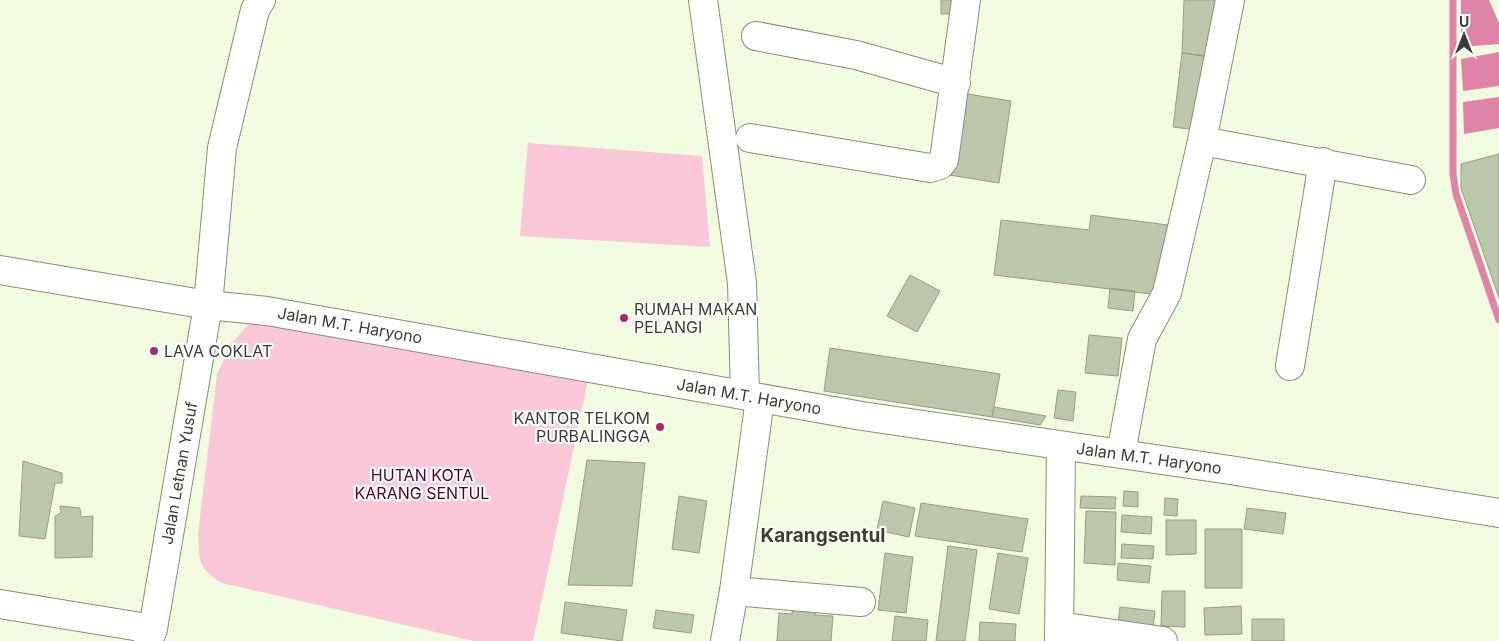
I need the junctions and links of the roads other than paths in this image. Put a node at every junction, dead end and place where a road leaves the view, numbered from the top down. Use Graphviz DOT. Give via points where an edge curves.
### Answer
graph roads {
  1 [pos="261,0"];
  2 [pos="703,0"];
  3 [pos="966,0"];
  4 [pos="1230,0"];
  5 [pos="756,36"];
  6 [pos="956,83"];
  7 [pos="750,138"];
  8 [pos="1202,141"];
  9 [pos="1323,162"];
  10 [pos="1411,180"];
  11 [pos="0,270"];
  12 [pos="208,305"];
  13 [pos="1290,366"];
  14 [pos="753,397"];
  15 [pos="1061,446"];
  16 [pos="1121,453"];
  17 [pos="1499,513"];
  18 [pos="734,591"];
  19 [pos="861,602"];
  20 [pos="0,604"];
  21 [pos="1059,634"];
  22 [pos="150,635"];
  23 [pos="724,641"];
  24 [pos="1163,641"];
  1 -- 12 [label="street, Jalan Letnan Yusuf" via="255,10 222,148"];
  2 -- 14 [label="street" via="742,283"];
  3 -- 6 [label="street"];
  4 -- 8 [label="street"];
  5 -- 6 [label="street" via="856,55"];
  6 -- 7 [label="street" via="944,160 936,167"];
  8 -- 9 [label="street"];
  8 -- 16 [label="street" via="1167,293 1142,339"];
  9 -- 10 [label="street"];
  9 -- 13 [label="street"];
  11 -- 12 [label="street, Jalan M.T. Haryono"];
  12 -- 14 [label="street, Jalan M.T. Haryono" via="267,311"];
  12 -- 22 [label="street, Jalan Letnan Yusuf"];
  14 -- 15 [label="street, Jalan M.T. Haryono"];
  14 -- 18 [label="street"];
  15 -- 16 [label="street, Jalan M.T. Haryono"];
  15 -- 21 [label="street"];
  16 -- 17 [label="street, Jalan M.T. Haryono"];
  18 -- 19 [label="street"];
  18 -- 23 [label="street"];
  20 -- 22 [label="street"];
  21 -- 24 [label="street"];
}
